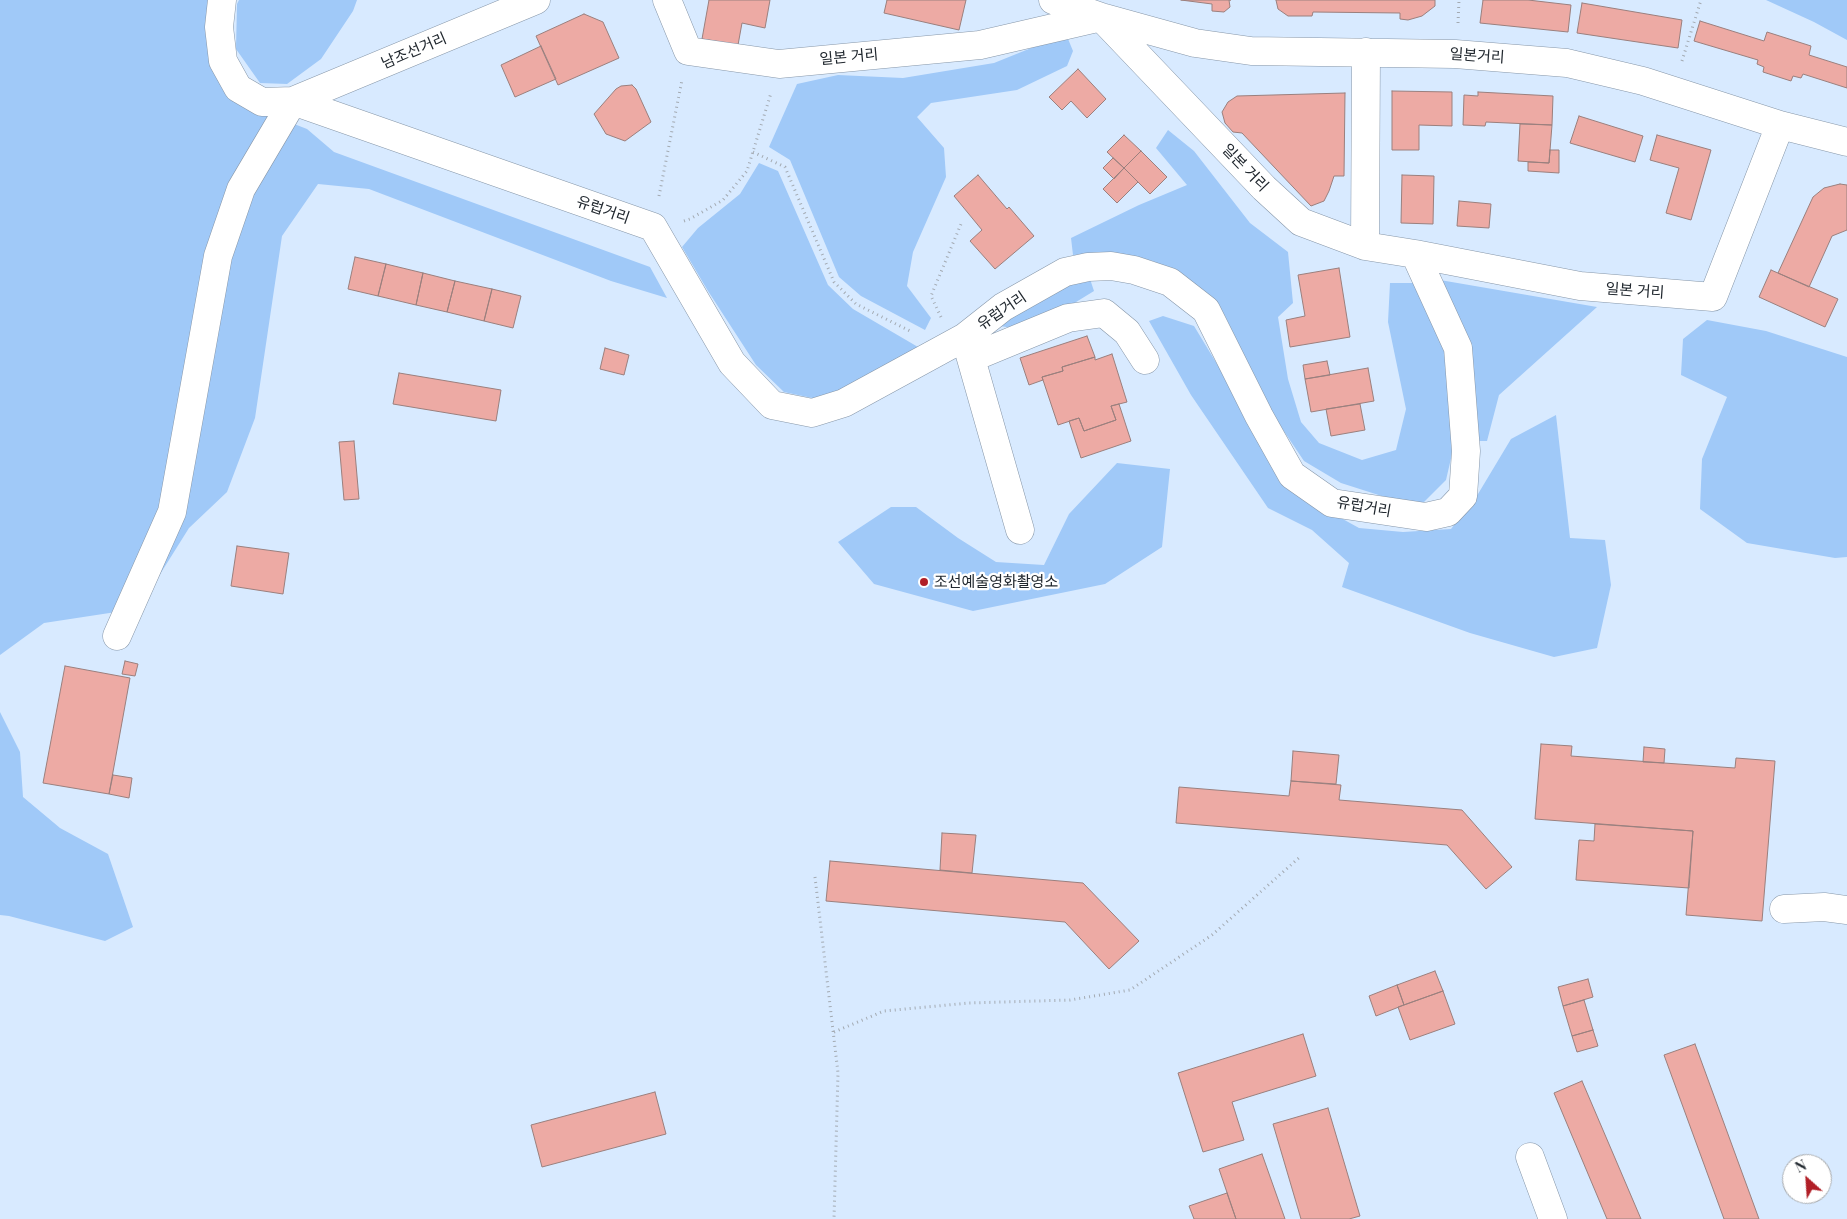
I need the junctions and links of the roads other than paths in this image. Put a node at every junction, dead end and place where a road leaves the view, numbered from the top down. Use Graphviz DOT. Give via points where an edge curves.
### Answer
graph roads {
  1 [pos="222,0"];
  2 [pos="536,0"];
  3 [pos="667,0"];
  4 [pos="1053,0"];
  5 [pos="1100,17"];
  6 [pos="1366,52"];
  7 [pos="293,101"];
  8 [pos="1780,125"];
  9 [pos="1847,142"];
  10 [pos="1364,246"];
  11 [pos="1415,254"];
  12 [pos="960,348"];
  13 [pos="1145,360"];
  14 [pos="1020,530"];
  15 [pos="117,636"];
  16 [pos="1784,909"];
  17 [pos="1847,910"];
  18 [pos="1530,1158"];
  19 [pos="1553,1219"];
  1 -- 7 [label="lane" via="219,27 223,61 238,88 262,102"];
  2 -- 7 [label="lane, 남조선거리"];
  3 -- 5 [label="lane, 일본 거리" via="688,51 780,64 980,45"];
  4 -- 5 [label="lane"];
  5 -- 6 [label="lane, 일본거리" via="1195,43 1242,50"];
  5 -- 10 [label="lane, 일본 거리" via="1264,188 1301,222"];
  6 -- 8 [label="lane, 일본거리" via="1455,54 1567,63 1643,81"];
  6 -- 10 [label="lane"];
  7 -- 12 [label="lane, 유럽거리" via="653,227 732,364 772,405 812,413 844,402"];
  7 -- 15 [label="lane" via="242,189 218,256 172,512"];
  8 -- 9 [label="lane, 일본거리"];
  8 -- 11 [label="lane, 일본 거리" via="1713,297 1580,286"];
  10 -- 11 [label="lane, 일본 거리"];
  11 -- 12 [label="lane, 유럽거리" via="1458,348 1466,451 1463,496 1448,512 1426,517 1332,503 1292,475 1206,310 1170,282 1110,266 1065,272 1003,307"];
  12 -- 13 [label="lane" via="1068,318 1104,313 1127,332"];
  12 -- 14 [label="lane"];
  16 -- 17 [label="lane" via="1824,907"];
  18 -- 19 [label="lane"];
}
